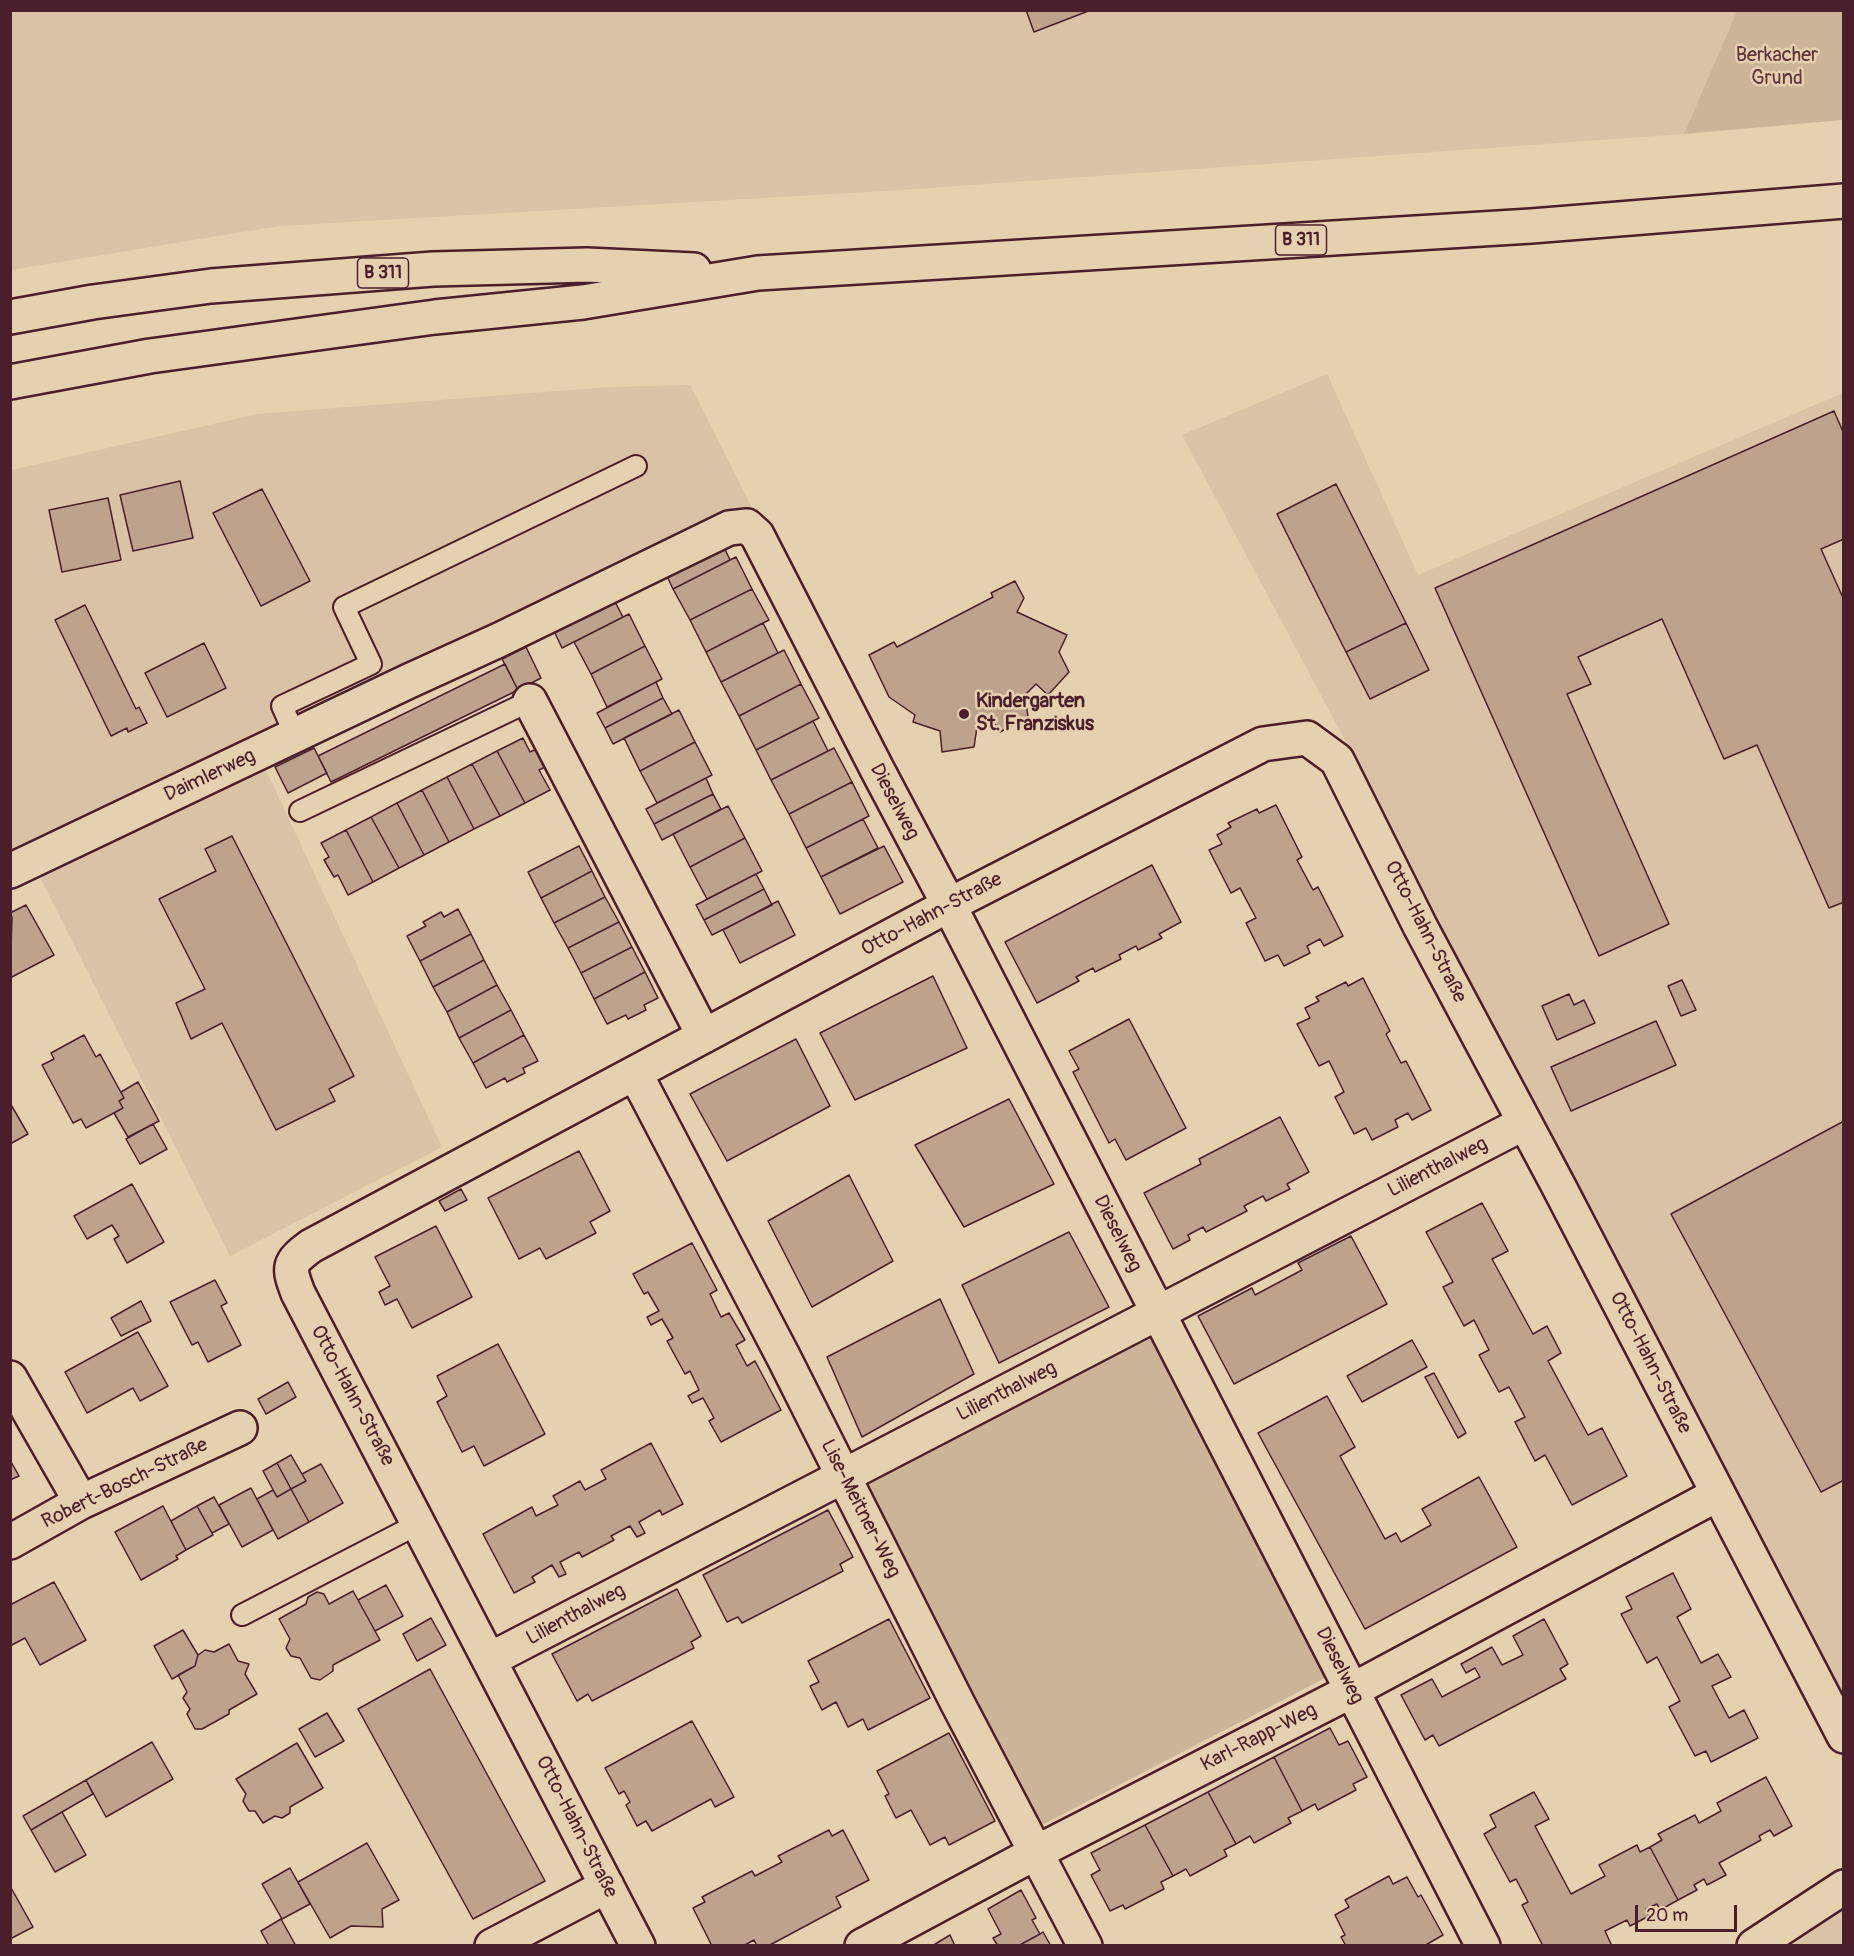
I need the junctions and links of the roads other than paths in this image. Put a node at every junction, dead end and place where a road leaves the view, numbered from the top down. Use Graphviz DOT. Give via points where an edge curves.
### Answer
graph roads {
  1 [pos="1844,201"];
  2 [pos="758,273"];
  3 [pos="10,317"];
  4 [pos="10,382"];
  5 [pos="636,466"];
  6 [pos="747,526"];
  7 [pos="530,701"];
  8 [pos="295,735"];
  9 [pos="300,811"];
  10 [pos="10,870"];
  11 [pos="949,905"];
  12 [pos="704,1036"];
  13 [pos="635,1073"];
  14 [pos="1524,1123"];
  15 [pos="1158,1314"];
  16 [pos="10,1378"];
  17 [pos="240,1428"];
  18 [pos="843,1476"];
  19 [pos="1718,1494"];
  20 [pos="81,1502"];
  21 [pos="418,1524"];
  22 [pos="10,1542"];
  23 [pos="242,1616"];
  24 [pos="489,1660"];
  25 [pos="1351,1691"];
  26 [pos="1844,1736"];
  27 [pos="1037,1852"];
  28 [pos="607,1886"];
  29 [pos="1844,1887"];
  30 [pos="492,1946"];
  31 [pos="638,1946"];
  32 [pos="862,1946"];
  33 [pos="1084,1946"];
  34 [pos="1483,1946"];
  35 [pos="1754,1946"];
  1 -- 2 [label="street, B 311" via="1532,226"];
  2 -- 3 [label="street, B 311" via="587,265 433,269 211,286"];
  2 -- 4 [label="street, B 311" via="583,302 435,317 150,356"];
  5 -- 8 [label="lane" via="344,607 371,664 282,706"];
  6 -- 8 [label="street, Daimlerweg" via="729,528"];
  6 -- 11 [label="street, Dieselweg" via="757,535"];
  7 -- 9 [label="lane"];
  7 -- 12 [label="street"];
  8 -- 10 [label="street, Daimlerweg"];
  11 -- 12 [label="street, Otto-Hahn-Straße"];
  11 -- 14 [label="street, Otto-Hahn-Straße" via="1263,744 1307,738 1336,760"];
  11 -- 15 [label="street, Dieselweg"];
  12 -- 13 [label="street, Otto-Hahn-Straße"];
  13 -- 18 [label="street, Lise-Meitner-Weg"];
  13 -- 21 [label="street, Otto-Hahn-Straße" via="295,1257 290,1272 298,1293"];
  14 -- 15 [label="street, Lilienthalweg"];
  14 -- 19 [label="street, Otto-Hahn-Straße"];
  15 -- 18 [label="street, Lilienthalweg"];
  15 -- 25 [label="street, Dieselweg"];
  16 -- 20 [label="street"];
  17 -- 20 [label="street, Robert-Bosch-Straße"];
  18 -- 24 [label="street, Lilienthalweg"];
  18 -- 27 [label="street, Lise-Meitner-Weg"];
  19 -- 25 [label="street, Karl-Rapp-Weg"];
  19 -- 26 [label="street, Otto-Hahn-Straße"];
  20 -- 22 [label="street, Robert-Bosch-Straße"];
  21 -- 23 [label="lane"];
  21 -- 24 [label="street, Otto-Hahn-Straße"];
  24 -- 28 [label="street, Otto-Hahn-Straße"];
  25 -- 27 [label="street, Karl-Rapp-Weg"];
  25 -- 34 [label="street, Dieselweg"];
  27 -- 32 [label="street, Karl-Rapp-Weg"];
  27 -- 33 [label="street, Lise-Meitner-Weg"];
  28 -- 30 [label="street"];
  28 -- 31 [label="street, Otto-Hahn-Straße"];
  29 -- 35 [label="street"];
}
